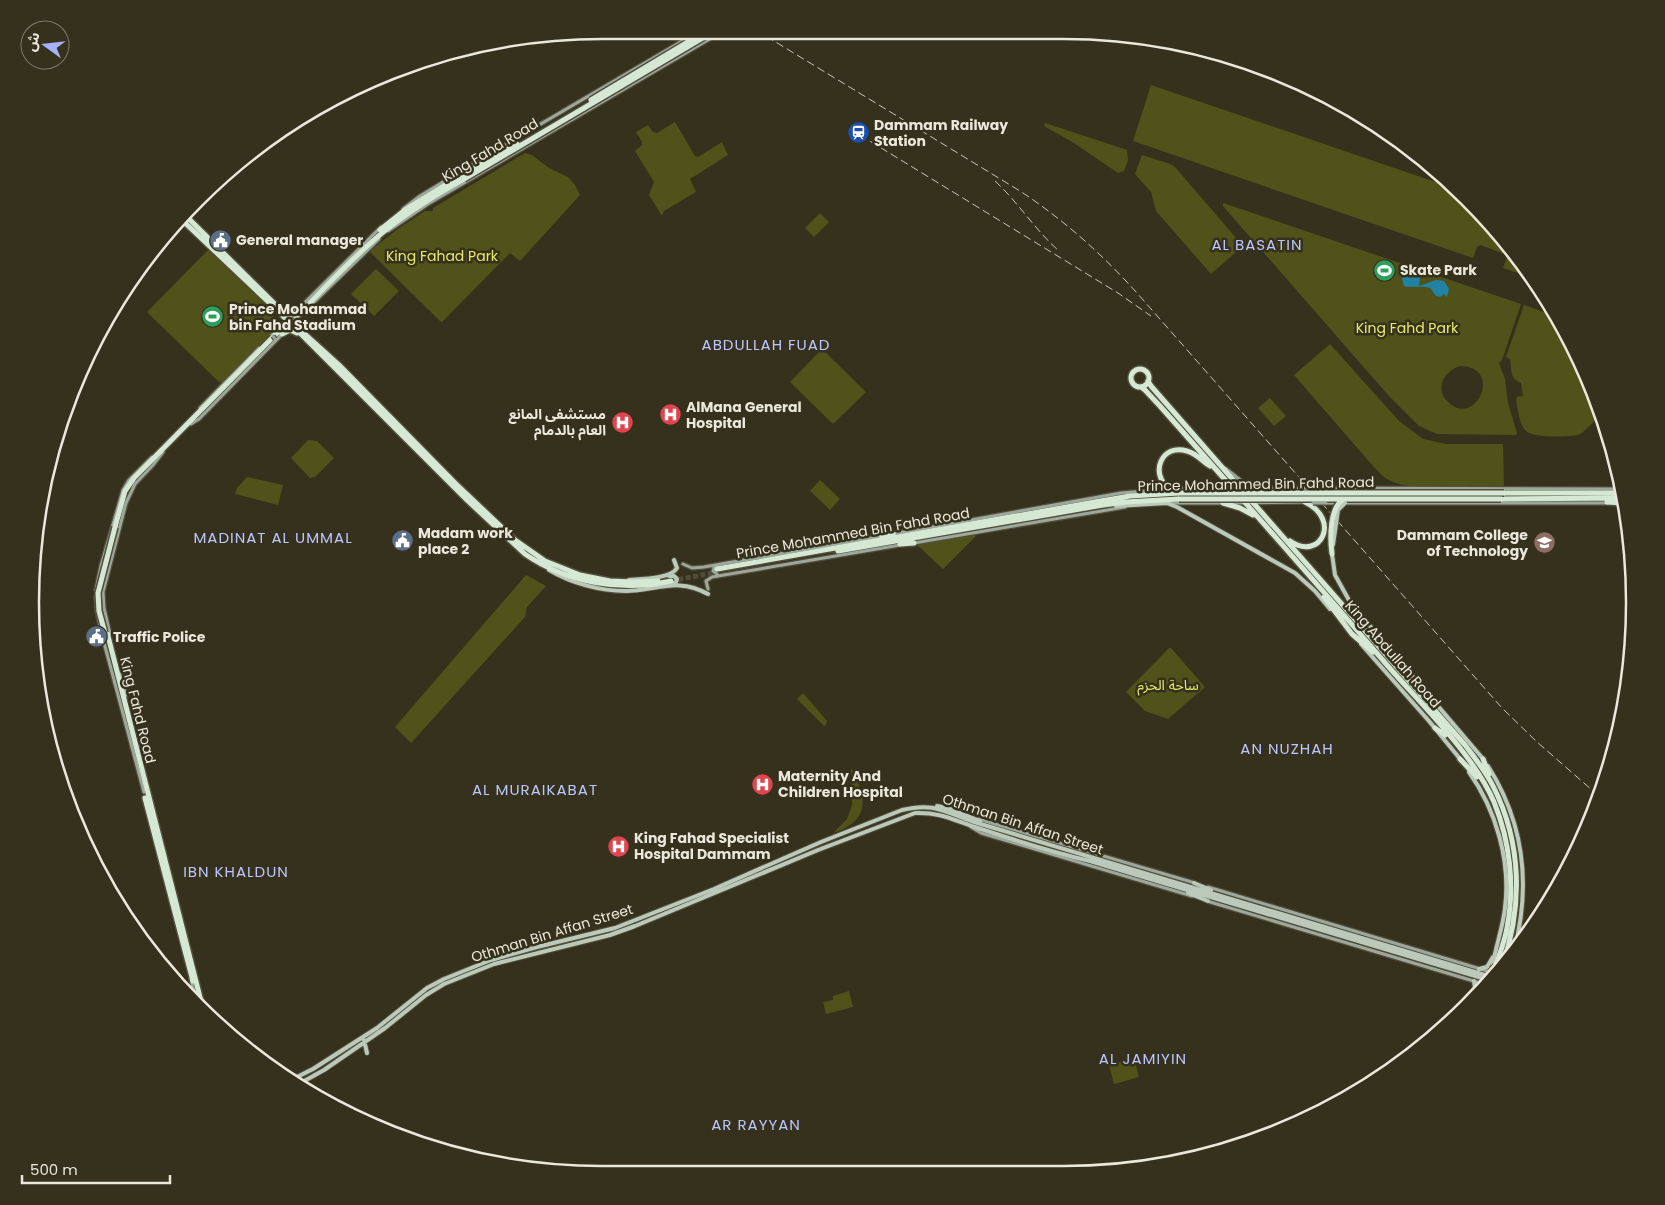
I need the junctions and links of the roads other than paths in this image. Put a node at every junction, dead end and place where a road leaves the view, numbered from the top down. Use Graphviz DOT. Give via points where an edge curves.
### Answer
graph roads {
  1 [pos="685,39"];
  2 [pos="693,39"];
  3 [pos="700,39"];
  4 [pos="710,39"];
  5 [pos="526,133"];
  6 [pos="531,144"];
  7 [pos="462,177"];
  8 [pos="426,197"];
  9 [pos="419,205"];
  10 [pos="390,219"];
  11 [pos="190,220"];
  12 [pos="186,224"];
  13 [pos="387,232"];
  14 [pos="375,235"];
  15 [pos="307,304"];
  16 [pos="278,309"];
  17 [pos="297,310"];
  18 [pos="290,321"];
  19 [pos="282,334"];
  20 [pos="304,335"];
  21 [pos="273,339"];
  22 [pos="1148,381"];
  23 [pos="1140,387"];
  24 [pos="192,421"];
  25 [pos="162,451"];
  26 [pos="1218,462"];
  27 [pos="1216,470"];
  28 [pos="1169,489"];
  29 [pos="1233,489"];
  30 [pos="1241,489"];
  31 [pos="1266,489"];
  32 [pos="1615,491"];
  33 [pos="1615,491"];
  34 [pos="1179,496"];
  35 [pos="1616,498"];
  36 [pos="1561,499"];
  37 [pos="1346,500"];
  38 [pos="1077,501"];
  39 [pos="1095,502"];
  40 [pos="1305,502"];
  41 [pos="1167,503"];
  42 [pos="1223,503"];
  43 [pos="1246,503"];
  44 [pos="1617,503"];
  45 [pos="1617,503"];
  46 [pos="1156,504"];
  47 [pos="1254,504"];
  48 [pos="1103,505"];
  49 [pos="1258,519"];
  50 [pos="893,534"];
  51 [pos="1282,535"];
  52 [pos="914,543"];
  53 [pos="860,546"];
  54 [pos="534,554"];
  55 [pos="1332,554"];
  56 [pos="674,560"];
  57 [pos="683,564"];
  58 [pos="723,564"];
  59 [pos="1305,570"];
  60 [pos="719,572"];
  61 [pos="664,576"];
  62 [pos="670,582"];
  63 [pos="708,589"];
  64 [pos="96,591"];
  65 [pos="103,592"];
  66 [pos="708,594"];
  67 [pos="106,633"];
  68 [pos="1352,634"];
  69 [pos="1375,642"];
  70 [pos="1388,666"];
  71 [pos="1410,674"];
  72 [pos="1435,728"];
  73 [pos="1452,739"];
  74 [pos="1460,759"];
  75 [pos="1483,759"];
  76 [pos="1493,786"];
  77 [pos="1486,787"];
  78 [pos="144,792"];
  79 [pos="925,806"];
  80 [pos="152,809"];
  81 [pos="965,815"];
  82 [pos="964,823"];
  83 [pos="992,827"];
  84 [pos="1033,842"];
  85 [pos="1087,856"];
  86 [pos="1089,863"];
  87 [pos="1133,865"];
  88 [pos="1160,882"];
  89 [pos="1194,883"];
  90 [pos="1237,900"];
  91 [pos="1208,901"];
  92 [pos="1292,920"];
  93 [pos="1303,923"];
  94 [pos="1518,934"];
  95 [pos="1355,936"];
  96 [pos="1396,944"];
  97 [pos="1358,946"];
  98 [pos="1496,948"];
  99 [pos="1506,951"];
  100 [pos="1395,952"];
  101 [pos="1502,955"];
  102 [pos="1494,964"];
  103 [pos="191,968"];
  104 [pos="1479,969"];
  105 [pos="1488,972"];
  106 [pos="1485,975"];
  107 [pos="447,978"];
  108 [pos="1482,978"];
  109 [pos="1474,981"];
  110 [pos="1478,982"];
  111 [pos="1475,986"];
  112 [pos="194,991"];
  113 [pos="196,993"];
  114 [pos="430,993"];
  115 [pos="199,996"];
  116 [pos="201,998"];
  117 [pos="368,1034"];
  118 [pos="364,1042"];
  119 [pos="367,1053"];
  120 [pos="298,1077"];
  121 [pos="304,1080"];
  1 -- 5 [label="main road"];
  2 -- 7 [label="highway, King Fahd Road, bridge"];
  3 -- 7 [label="highway, King Fahd Road, bridge"];
  4 -- 6 [label="main road"];
  5 -- 6 [label="main road"];
  5 -- 10 [label="main road" via="420,196"];
  6 -- 13 [label="main road" via="428,204"];
  7 -- 8 [label="highway, King Fahd Road"];
  7 -- 9 [label="highway, King Fahd Road"];
  8 -- 10 [label="highway"];
  8 -- 14 [label="highway, King Fahd Road"];
  9 -- 13 [label="highway"];
  9 -- 18 [label="highway, King Fahd Road" via="385,230"];
  10 -- 14 [label="highway"];
  10 -- 15 [label="main road" via="359,247"];
  11 -- 16 [label="highway"];
  12 -- 16 [label="highway"];
  13 -- 15 [label="main road"];
  14 -- 18 [label="highway, King Fahd Road"];
  15 -- 17 [label="main road"];
  15 -- 18 [label="main road"];
  16 -- 17 [label="highway" via="288,313"];
  16 -- 18 [label="highway"];
  16 -- 18 [label="highway" via="282,320"];
  17 -- 18 [label="main road"];
  18 -- 19 [label="main road"];
  18 -- 20 [label="highway"];
  18 -- 20 [label="highway" via="300,324"];
  18 -- 21 [label="main road"];
  18 -- 24 [label="highway, King Fahd Road"];
  19 -- 20 [label="highway" via="292,330"];
  19 -- 21 [label="main road"];
  20 -- 54 [label="highway" via="339,365 475,502"];
  20 -- 62 [label="highway" via="490,522 534,560 563,573 604,584 636,586"];
  21 -- 24 [label="main road" via="202,405"];
  21 -- 24 [label="main road" via="199,419"];
  22 -- 23 [label="highway"];
  22 -- 23 [label="highway" via="1146,371 1134,371 1132,382"];
  22 -- 26 [label="highway, King Abdullah Road"];
  23 -- 27 [label="highway, King Abdullah Road"];
  24 -- 25 [label="highway, King Fahd Road"];
  25 -- 64 [label="main road" via="155,453 123,490"];
  25 -- 65 [label="main road" via="130,492"];
  25 -- 67 [label="highway, King Fahd Road, bridge" via="128,486 98,593"];
  26 -- 30 [label="highway, King Abdullah Road"];
  26 -- 31 [label="main road" via="1244,483"];
  27 -- 28 [label="highway" via="1188,451 1170,452 1161,460 1158,472"];
  27 -- 29 [label="highway, King Abdullah Road"];
  28 -- 29 [label="main road, Prince Mohammed Bin Fahd Road"];
  28 -- 38 [label="main road, Prince Mohammed Bin Fahd Road" via="1120,492"];
  29 -- 30 [label="main road, Prince Mohammed Bin Fahd Road"];
  29 -- 43 [label="highway, King Abdullah Road"];
  30 -- 31 [label="main road, Prince Mohammed Bin Fahd Road"];
  30 -- 47 [label="highway, King Abdullah Road"];
  31 -- 32 [label="main road, Prince Mohammed Bin Fahd Road, bridge"];
  33 -- 34 [label="highway, Prince Mohammed Bin Fahd Road, bridge"];
  34 -- 37 [label="highway, Prince Mohammed Bin Fahd Road, bridge"];
  34 -- 39 [label="highway, Prince Mohammed Bin Fahd Road" via="1130,496"];
  34 -- 48 [label="highway, Prince Mohammed Bin Fahd Road"];
  35 -- 36 [label="highway, Prince Mohammed Bin Fahd Road"];
  36 -- 37 [label="highway, Prince Mohammed Bin Fahd Road, bridge"];
  36 -- 45 [label="highway"];
  37 -- 40 [label="main road, Prince Mohammed Bin Fahd Road, bridge"];
  37 -- 44 [label="main road, Prince Mohammed Bin Fahd Road"];
  37 -- 55 [label="highway, bridge" via="1338,503 1334,511 1330,541"];
  38 -- 39 [label="highway"];
  38 -- 50 [label="main road, Prince Mohammed Bin Fahd Road"];
  39 -- 53 [label="highway, Prince Mohammed Bin Fahd Road"];
  40 -- 47 [label="main road, Prince Mohammed Bin Fahd Road"];
  40 -- 51 [label="highway" via="1318,511 1324,522 1319,541 1304,547"];
  41 -- 42 [label="main road, Prince Mohammed Bin Fahd Road"];
  41 -- 46 [label="main road"];
  41 -- 68 [label="main road" via="1295,573"];
  42 -- 43 [label="main road, Prince Mohammed Bin Fahd Road"];
  42 -- 49 [label="highway" via="1240,508"];
  43 -- 47 [label="main road, Prince Mohammed Bin Fahd Road"];
  43 -- 49 [label="highway, King Abdullah Road"];
  46 -- 48 [label="main road"];
  46 -- 52 [label="main road, Prince Mohammed Bin Fahd Road" via="1101,510"];
  47 -- 51 [label="highway, King Abdullah Road"];
  48 -- 53 [label="highway, Prince Mohammed Bin Fahd Road"];
  49 -- 59 [label="highway, King Abdullah Road"];
  50 -- 53 [label="highway"];
  50 -- 58 [label="main road, Prince Mohammed Bin Fahd Road"];
  51 -- 69 [label="highway, King Abdullah Road"];
  52 -- 53 [label="highway"];
  52 -- 60 [label="main road, Prince Mohammed Bin Fahd Road"];
  53 -- 60 [label="highway, Prince Mohammed Bin Fahd Road"];
  54 -- 61 [label="main road" via="602,578 628,580"];
  54 -- 62 [label="highway" via="562,569 601,580"];
  55 -- 71 [label="main road" via="1338,582 1350,602"];
  56 -- 61 [label="main road" via="676,571"];
  57 -- 58 [label="main road, Prince Mohammed Bin Fahd Road" via="692,568"];
  58 -- 60 [label="main road" via="713,569 714,573"];
  59 -- 68 [label="highway"];
  59 -- 70 [label="highway, King Abdullah Road"];
  60 -- 63 [label="main road" via="707,580"];
  61 -- 62 [label="main road" via="676,578 676,582"];
  62 -- 66 [label="main road"];
  64 -- 65 [label="main road"];
  64 -- 78 [label="main road" via="100,627"];
  65 -- 80 [label="main road" via="105,615"];
  67 -- 78 [label="highway, King Fahd Road"];
  67 -- 80 [label="highway, King Fahd Road"];
  68 -- 70 [label="highway"];
  68 -- 72 [label="main road"];
  69 -- 71 [label="highway"];
  69 -- 76 [label="highway, King Abdullah Road" via="1465,745"];
  70 -- 73 [label="highway, King Abdullah Road"];
  71 -- 75 [label="main road"];
  72 -- 73 [label="highway"];
  72 -- 74 [label="main road"];
  73 -- 77 [label="highway, King Abdullah Road"];
  74 -- 77 [label="highway"];
  74 -- 98 [label="main road" via="1490,809 1502,848 1506,905"];
  75 -- 76 [label="highway"];
  75 -- 94 [label="main road" via="1505,798 1520,847 1524,883"];
  76 -- 99 [label="highway, King Abdullah Road" via="1512,839 1517,878 1513,931"];
  77 -- 101 [label="highway, King Abdullah Road" via="1506,842 1511,885"];
  78 -- 103 [label="highway, King Fahd Road"];
  79 -- 81 [label="main road" via="948,808"];
  79 -- 83 [label="main road, Othman Bin Affan Street"];
  79 -- 107 [label="main road, Othman Bin Affan Street" via="902,810 615,928 522,951"];
  80 -- 103 [label="highway, King Fahd Road"];
  81 -- 83 [label="main road"];
  81 -- 87 [label="main road, Othman Bin Affan Street"];
  82 -- 84 [label="main road, Othman Bin Affan Street"];
  82 -- 86 [label="main road, Othman Bin Affan Street" via="981,833"];
  82 -- 114 [label="main road, Othman Bin Affan Street" via="931,812 908,814 635,926 494,964"];
  83 -- 84 [label="main road, Othman Bin Affan Street"];
  84 -- 84 [label="main road" via="1058,851 1061,850 1060,848"];
  84 -- 85 [label="main road, Othman Bin Affan Street" via="1063,847"];
  84 -- 86 [label="main road, Othman Bin Affan Street"];
  85 -- 86 [label="main road" via="1063,851"];
  85 -- 87 [label="main road"];
  85 -- 90 [label="main road, Othman Bin Affan Street"];
  86 -- 88 [label="main road, Othman Bin Affan Street"];
  86 -- 91 [label="main road, Othman Bin Affan Street"];
  87 -- 89 [label="main road, Othman Bin Affan Street"];
  88 -- 91 [label="main road"];
  88 -- 92 [label="main road, Othman Bin Affan Street"];
  89 -- 90 [label="main road"];
  89 -- 96 [label="main road, Othman Bin Affan Street"];
  90 -- 92 [label="main road, Othman Bin Affan Street"];
  91 -- 97 [label="main road, Othman Bin Affan Street"];
  92 -- 93 [label="main road, Othman Bin Affan Street"];
  93 -- 95 [label="main road, Othman Bin Affan Street"];
  93 -- 100 [label="main road, Othman Bin Affan Street"];
  95 -- 96 [label="main road"];
  95 -- 106 [label="main road, Othman Bin Affan Street"];
  96 -- 104 [label="main road, Othman Bin Affan Street"];
  97 -- 100 [label="main road"];
  97 -- 109 [label="main road, Othman Bin Affan Street"];
  98 -- 102 [label="main road"];
  98 -- 104 [label="main road" via="1487,967"];
  100 -- 108 [label="main road, Othman Bin Affan Street"];
  103 -- 112 [label="main road"];
  103 -- 113 [label="highway, King Fahd Road"];
  103 -- 115 [label="highway, King Fahd Road"];
  103 -- 116 [label="main road"];
  104 -- 105 [label="main road, Othman Bin Affan Street"];
  107 -- 114 [label="main road"];
  107 -- 117 [label="main road, Othman Bin Affan Street" via="427,988"];
  109 -- 110 [label="main road, Othman Bin Affan Street"];
  109 -- 111 [label="main road"];
  114 -- 118 [label="main road, Othman Bin Affan Street"];
  117 -- 118 [label="main road"];
  117 -- 120 [label="main road, Othman Bin Affan Street"];
  118 -- 119 [label="main road"];
  118 -- 121 [label="main road, Othman Bin Affan Street"];
}
